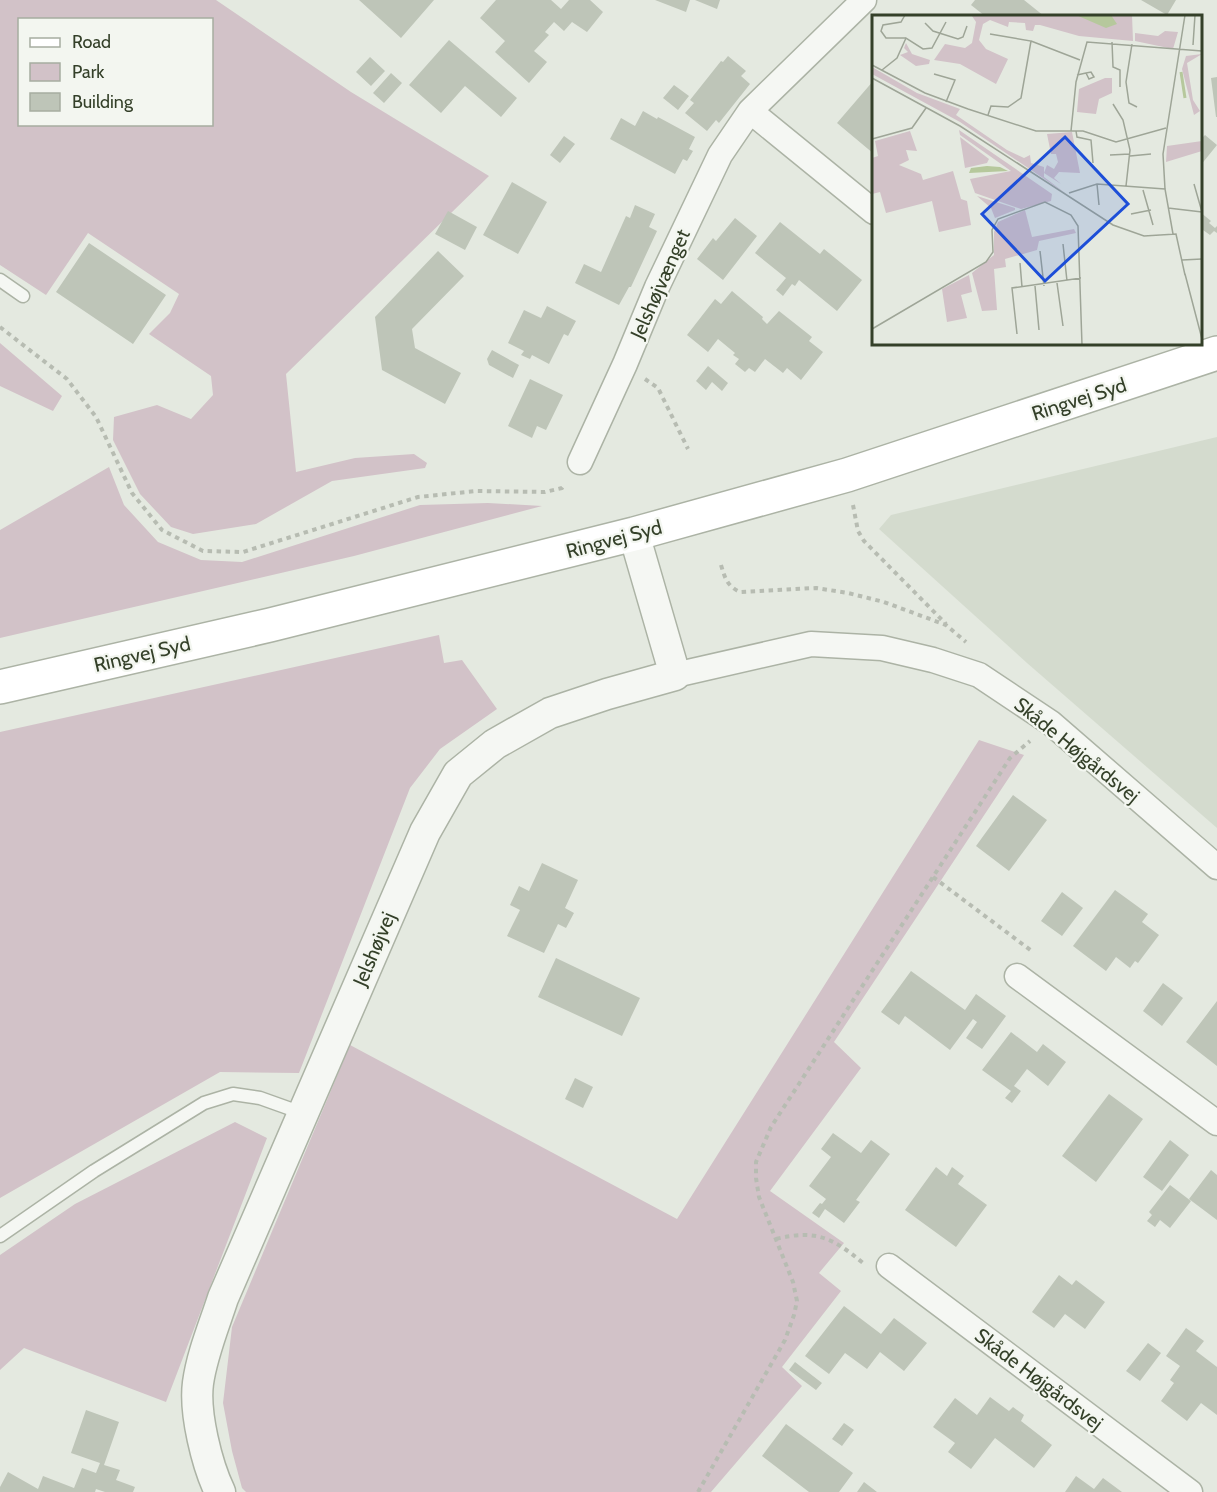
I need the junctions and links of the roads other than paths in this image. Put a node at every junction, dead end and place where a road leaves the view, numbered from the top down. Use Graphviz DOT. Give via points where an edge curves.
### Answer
graph roads {
  1 [pos="864,0"];
  2 [pos="750,111"];
  3 [pos="872,211"];
  4 [pos="0,280"];
  5 [pos="23,296"];
  6 [pos="1217,353"];
  7 [pos="580,462"];
  8 [pos="634,534"];
  9 [pos="675,675"];
  10 [pos="0,687"];
  11 [pos="1217,867"];
  12 [pos="1017,976"];
  13 [pos="303,1113"];
  14 [pos="1217,1124"];
  15 [pos="0,1236"];
  16 [pos="888,1266"];
  17 [pos="220,1492"];
  18 [pos="1190,1492"];
  1 -- 2 [label="street, Jelshøjvænget"];
  2 -- 3 [label="street"];
  2 -- 7 [label="street, Jelshøjvænget" via="720,155"];
  4 -- 5 [label="lane"];
  6 -- 8 [label="main road, Ringvej Syd" via="847,475"];
  8 -- 9 [label="street"];
  8 -- 10 [label="main road, Ringvej Syd"];
  9 -- 11 [label="street, Skåde Højgårdsvej" via="811,644 882,648 979,675 1051,723"];
  9 -- 13 [label="street, Jelshøjvej" via="550,713 495,744 458,774 425,832"];
  12 -- 14 [label="street"];
  13 -- 15 [label="lane" via="260,1098 233,1094 204,1103 94,1171"];
  13 -- 17 [label="street, Jelshøjvej" via="206,1348 198,1385 200,1418 206,1454"];
  16 -- 18 [label="street, Skåde Højgårdsvej"];
}
